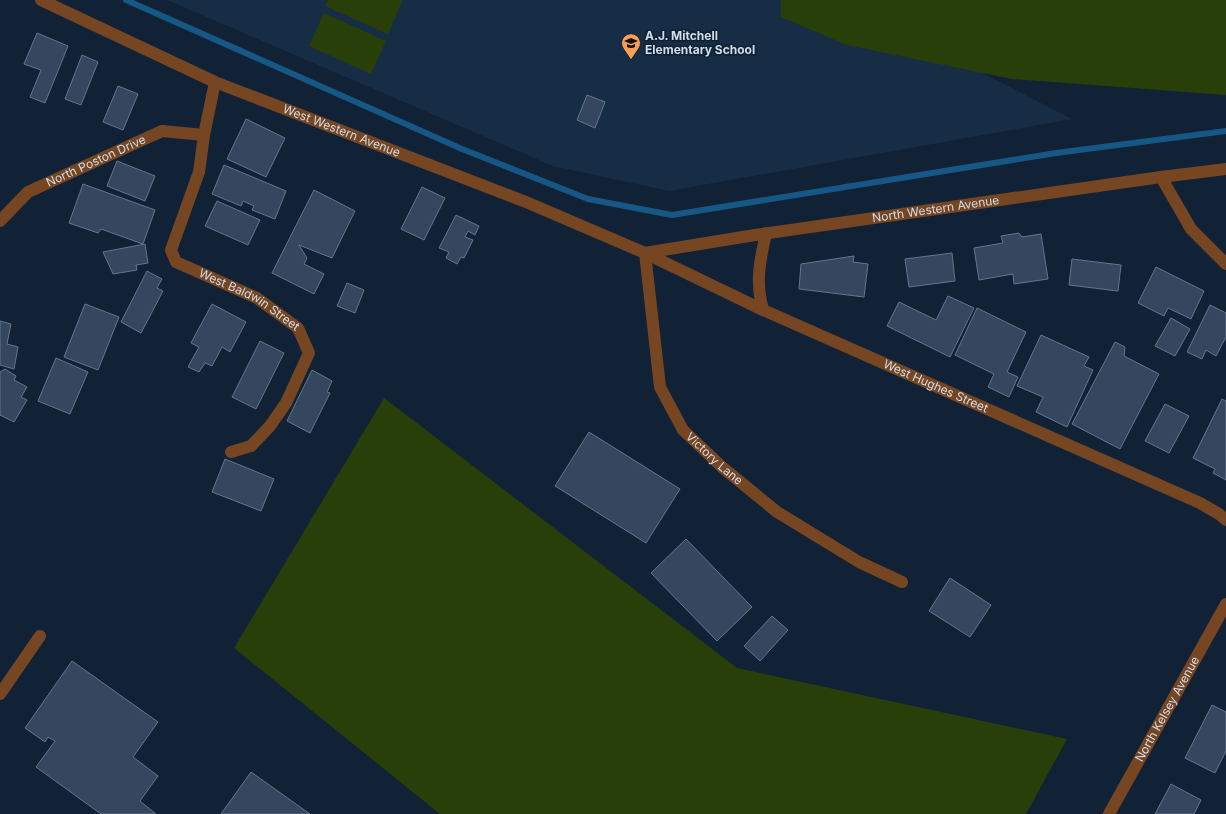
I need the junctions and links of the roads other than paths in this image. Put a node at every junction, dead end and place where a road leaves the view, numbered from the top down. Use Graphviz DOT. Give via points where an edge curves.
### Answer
graph roads {
  1 [pos="41,0"];
  2 [pos="215,82"];
  3 [pos="204,135"];
  4 [pos="1226,169"];
  5 [pos="1161,177"];
  6 [pos="0,221"];
  7 [pos="766,233"];
  8 [pos="645,253"];
  9 [pos="1226,264"];
  10 [pos="763,310"];
  11 [pos="231,452"];
  12 [pos="1226,520"];
  13 [pos="902,582"];
  14 [pos="1226,604"];
  15 [pos="40,636"];
  16 [pos="0,694"];
  17 [pos="1109,814"];
  1 -- 2 [label="street, West Western Avenue"];
  2 -- 3 [label="street, West Baldwin Street"];
  2 -- 8 [label="street, West Western Avenue" via="526,202"];
  3 -- 6 [label="street, North Poston Drive" via="162,131 28,192"];
  3 -- 11 [label="street, West Baldwin Street" via="200,172 171,250 176,262 257,298 298,328 309,353 286,403 270,426 251,446"];
  4 -- 5 [label="street, North Western Avenue"];
  5 -- 7 [label="street, North Western Avenue"];
  5 -- 9 [label="street" via="1191,229"];
  7 -- 8 [label="street, North Western Avenue"];
  7 -- 10 [label="street" via="758,279"];
  8 -- 10 [label="street, West Hughes Street"];
  8 -- 13 [label="street, Victory Lane" via="660,387 683,430 722,467 777,512 860,562"];
  10 -- 12 [label="street, West Hughes Street" via="1200,504"];
  14 -- 17 [label="street, North Kelsey Avenue"];
  15 -- 16 [label="street"];
}
